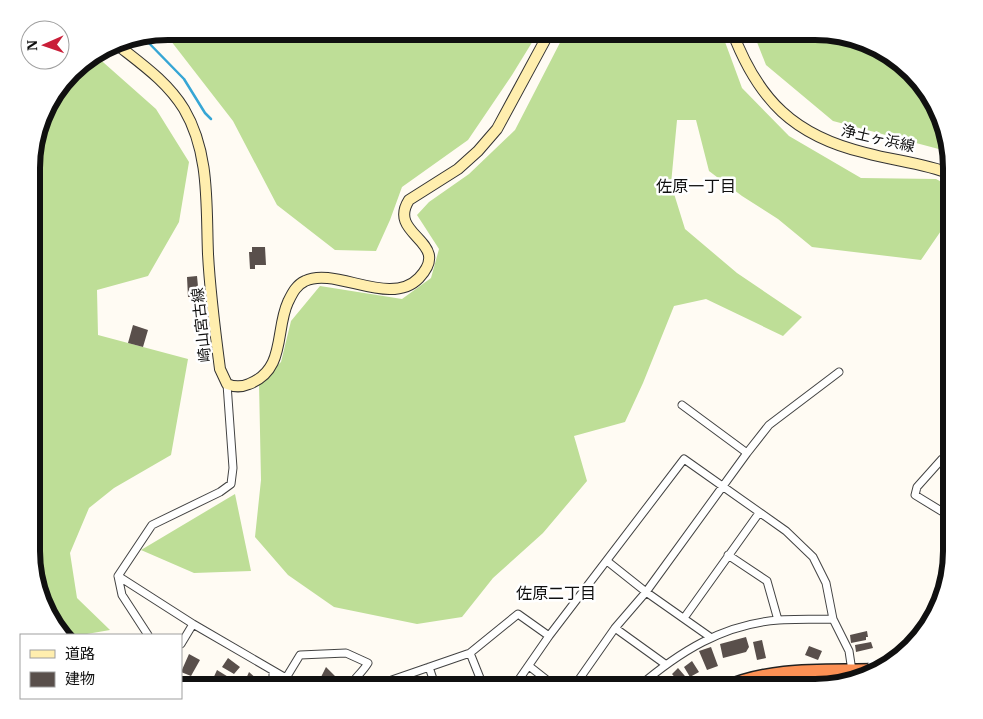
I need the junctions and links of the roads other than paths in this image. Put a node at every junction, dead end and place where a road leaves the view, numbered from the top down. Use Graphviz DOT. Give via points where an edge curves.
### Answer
graph roads {
  1 [pos="545,40"];
  2 [pos="735,40"];
  3 [pos="122,49"];
  4 [pos="943,171"];
  5 [pos="839,372"];
  6 [pos="227,384"];
  7 [pos="682,406"];
  8 [pos="747,453"];
  9 [pos="942,459"];
  10 [pos="723,487"];
  11 [pos="943,512"];
  12 [pos="760,513"];
  13 [pos="728,556"];
  14 [pos="607,561"];
  15 [pos="118,576"];
  16 [pos="646,592"];
  17 [pos="684,618"];
  18 [pos="833,619"];
  19 [pos="778,620"];
  20 [pos="193,624"];
  21 [pos="615,628"];
  22 [pos="147,634"];
  23 [pos="549,636"];
  24 [pos="710,637"];
  25 [pos="182,642"];
  26 [pos="470,653"];
  27 [pos="665,664"];
  28 [pos="529,666"];
  29 [pos="428,667"];
  30 [pos="867,668"];
  31 [pos="805,670"];
  32 [pos="273,671"];
  33 [pos="852,671"];
  34 [pos="286,678"];
  35 [pos="273,679"];
  36 [pos="353,679"];
  37 [pos="401,679"];
  38 [pos="433,679"];
  39 [pos="480,679"];
  40 [pos="520,679"];
  41 [pos="546,679"];
  42 [pos="579,679"];
  43 [pos="648,679"];
  44 [pos="747,679"];
  45 [pos="804,679"];
  1 -- 6 [label="main road" via="497,129 458,169 409,200 405,206 405,223 429,252 430,262 418,280 397,290 319,278 304,282 294,292 284,312 274,362 255,382"];
  2 -- 4 [label="main road, 浄土ヶ浜線" via="756,82 779,111 804,130 833,144"];
  3 -- 6 [label="main road, 崎山宮古線" via="166,86 183,108 197,136 207,196 208,256 219,360"];
  5 -- 8 [label="street" via="776,419"];
  6 -- 15 [label="street" via="233,468 231,484 152,525"];
  7 -- 8 [label="street"];
  8 -- 10 [label="street"];
  9 -- 11 [label="street" via="917,487 915,495"];
  10 -- 12 [label="street"];
  10 -- 14 [label="street" via="684,459"];
  10 -- 16 [label="street"];
  12 -- 13 [label="street"];
  12 -- 18 [label="street" via="786,531 813,557 826,582"];
  13 -- 17 [label="street"];
  13 -- 19 [label="street" via="767,581"];
  14 -- 16 [label="street"];
  14 -- 23 [label="street"];
  15 -- 20 [label="street"];
  15 -- 22 [label="street" via="122,595"];
  16 -- 17 [label="street"];
  16 -- 21 [label="street"];
  17 -- 24 [label="street"];
  18 -- 19 [label="street"];
  18 -- 33 [label="street" via="849,651"];
  19 -- 24 [label="street"];
  20 -- 25 [label="street"];
  20 -- 32 [label="street"];
  21 -- 27 [label="street"];
  21 -- 42 [label="street"];
  23 -- 26 [label="street" via="518,614"];
  23 -- 28 [label="street"];
  24 -- 27 [label="street"];
  26 -- 29 [label="street"];
  26 -- 39 [label="street"];
  27 -- 43 [label="street"];
  28 -- 40 [label="street"];
  28 -- 41 [label="street"];
  29 -- 37 [label="street"];
  29 -- 38 [label="street"];
  30 -- 33 [label="highway"];
  31 -- 33 [label="highway"];
  31 -- 44 [label="highway"];
  31 -- 45 [label="street"];
  32 -- 34 [label="street"];
  32 -- 35 [label="street"];
  34 -- 36 [label="street" via="300,656 346,653 368,663"];
}
